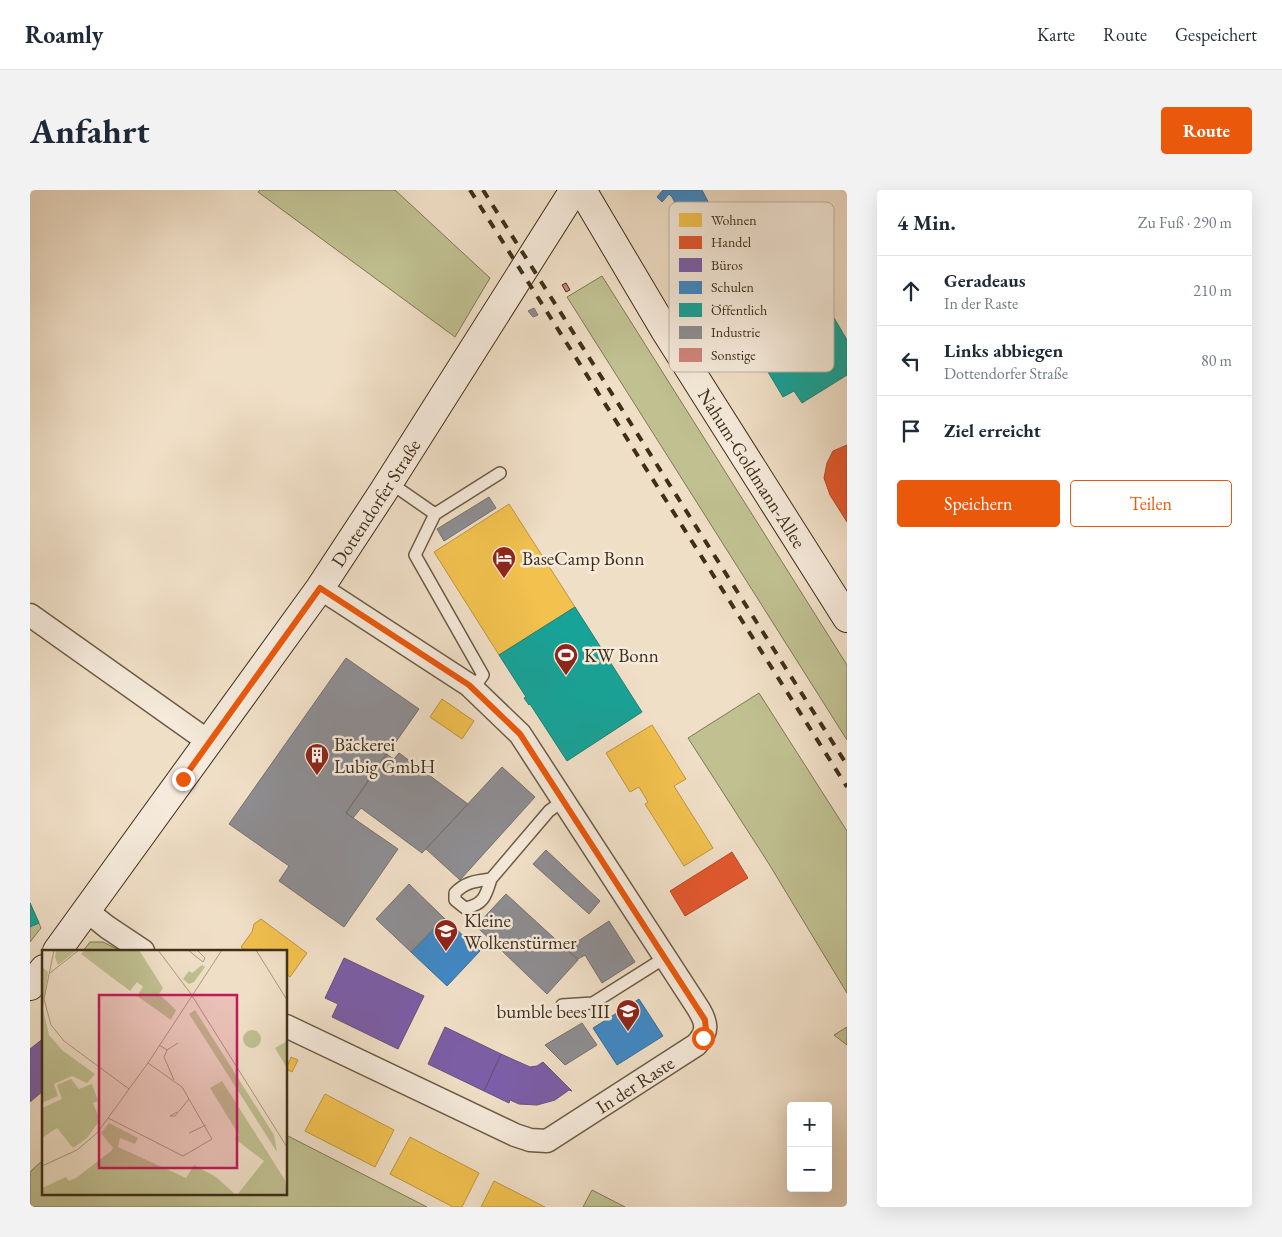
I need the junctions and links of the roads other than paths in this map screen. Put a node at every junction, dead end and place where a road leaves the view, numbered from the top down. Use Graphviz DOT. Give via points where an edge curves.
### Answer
graph roads {
  1 [pos="574,190"];
  2 [pos="582,190"];
  3 [pos="669,337"];
  4 [pos="691,372"];
  5 [pos="500,473"];
  6 [pos="389,482"];
  7 [pos="435,514"];
  8 [pos="320,588"];
  9 [pos="30,614"];
  10 [pos="847,618"];
  11 [pos="473,689"];
  12 [pos="208,742"];
  13 [pos="564,800"];
  14 [pos="491,879"];
  15 [pos="87,911"];
  16 [pos="58,950"];
  17 [pos="141,950"];
  18 [pos="666,957"];
  19 [pos="42,971"];
  20 [pos="30,986"];
  21 [pos="562,1005"];
  22 [pos="288,1027"];
  1 -- 6 [label="main road, Dottendorfer Straße"];
  2 -- 3 [label="main road, Nahum-Goldmann-Allee"];
  4 -- 10 [label="main road, Nahum-Goldmann-Allee"];
  5 -- 7 [label="lane"];
  6 -- 7 [label="lane"];
  6 -- 8 [label="main road, Dottendorfer Straße"];
  7 -- 11 [label="lane" via="415,555 483,675"];
  8 -- 11 [label="street, In der Raste"];
  8 -- 12 [label="main road, Dottendorfer Straße"];
  9 -- 12 [label="street"];
  11 -- 13 [label="street, In der Raste" via="520,734"];
  12 -- 15 [label="main road, Dottendorfer Straße"];
  13 -- 14 [label="lane" via="549,811"];
  13 -- 18 [label="street, In der Raste"];
  15 -- 16 [label="main road, Dottendorfer Straße"];
  15 -- 17 [label="street"];
  18 -- 21 [label="lane" via="594,1003"];
  18 -- 22 [label="street, In der Raste" via="705,1020 703,1038 547,1141 515,1135"];
  19 -- 20 [label="main road"];
}
